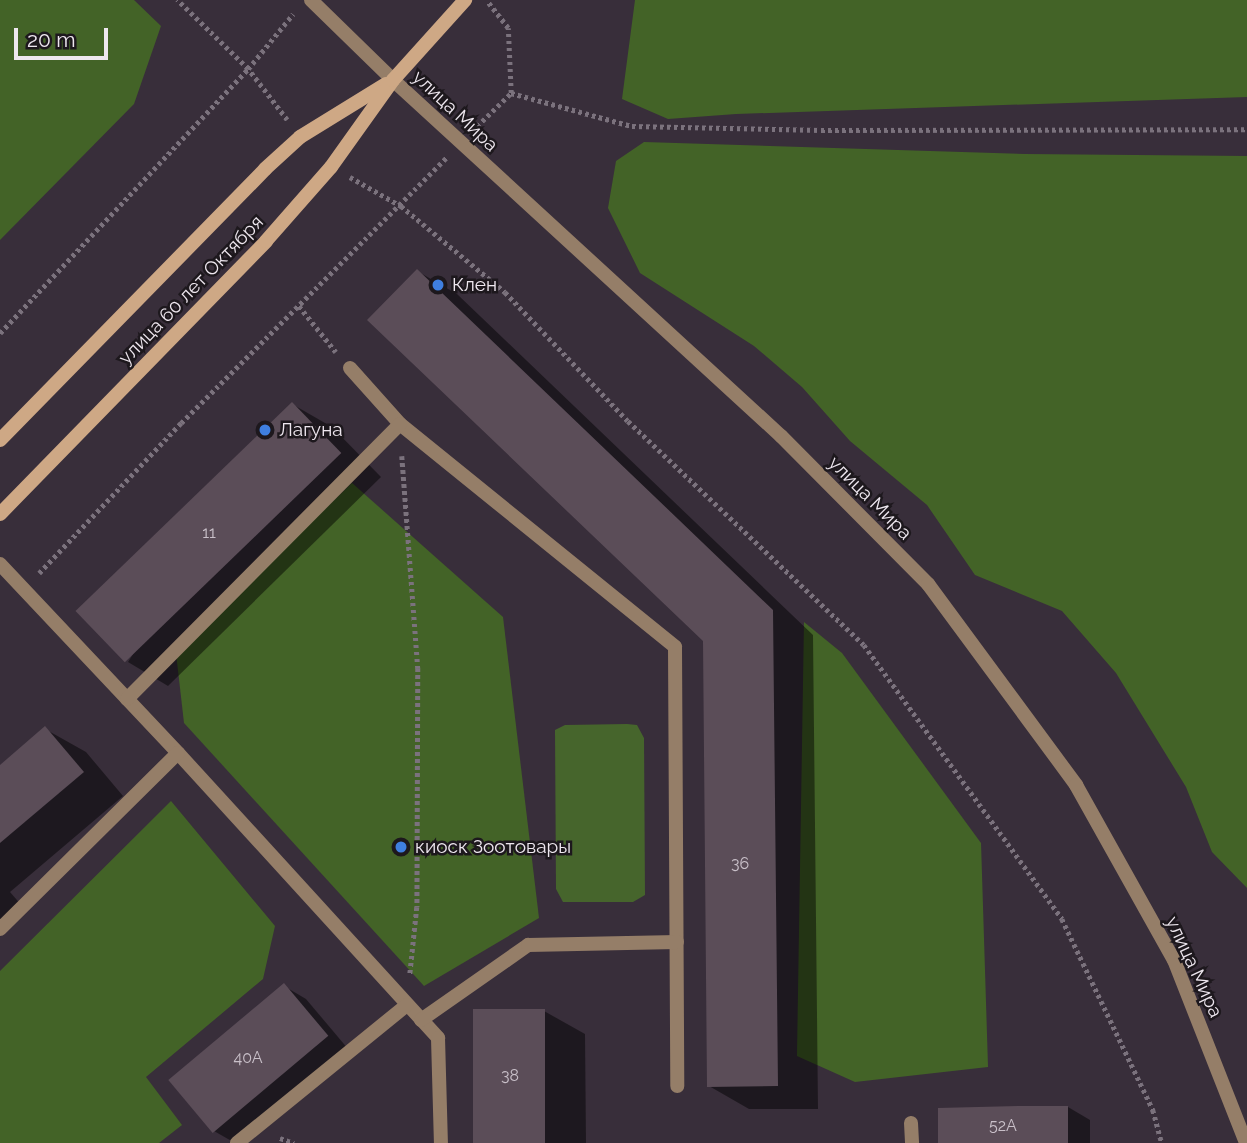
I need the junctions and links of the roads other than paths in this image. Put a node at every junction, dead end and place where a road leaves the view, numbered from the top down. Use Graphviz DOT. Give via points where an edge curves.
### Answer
graph roads {
  1 [pos="311,0"];
  2 [pos="465,0"];
  3 [pos="393,80"];
  4 [pos="350,368"];
  5 [pos="400,424"];
  6 [pos="0,440"];
  7 [pos="0,514"];
  8 [pos="0,565"];
  9 [pos="127,698"];
  10 [pos="178,753"];
  11 [pos="0,929"];
  12 [pos="677,942"];
  13 [pos="407,1004"];
  14 [pos="421,1020"];
  15 [pos="677,1086"];
  16 [pos="911,1123"];
  17 [pos="237,1143"];
  18 [pos="441,1143"];
  19 [pos="912,1143"];
  20 [pos="1246,1143"];
  1 -- 3 [label="street, улица Мира"];
  2 -- 3 [label="main road, улица 60 лет Октября"];
  3 -- 6 [label="main road, улица 60 лет Октября" via="300,137 265,169"];
  3 -- 7 [label="main road, улица 60 лет Октября" via="331,167 267,241"];
  3 -- 20 [label="street, улица Мира" via="781,436 928,583 1076,785 1174,960"];
  4 -- 5 [label="street"];
  5 -- 9 [label="street"];
  5 -- 12 [label="street" via="675,647"];
  8 -- 9 [label="street"];
  9 -- 10 [label="street"];
  10 -- 11 [label="street"];
  10 -- 13 [label="street"];
  12 -- 14 [label="street" via="528,945"];
  12 -- 15 [label="street"];
  13 -- 14 [label="street"];
  13 -- 17 [label="street"];
  14 -- 18 [label="street" via="438,1038"];
  16 -- 19 [label="street"];
}
